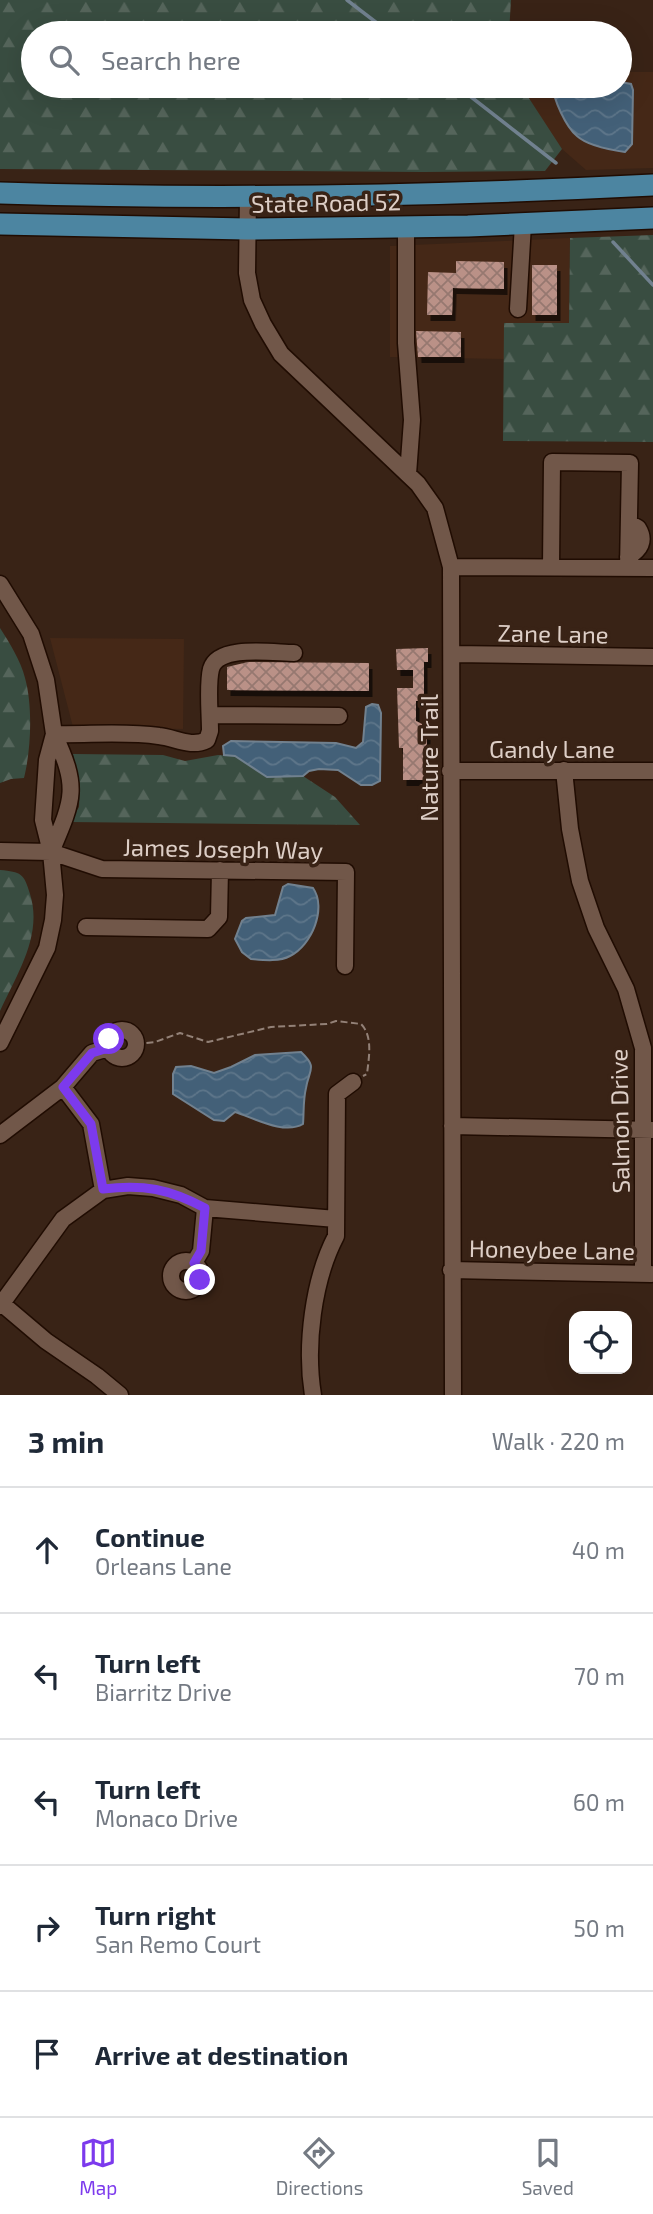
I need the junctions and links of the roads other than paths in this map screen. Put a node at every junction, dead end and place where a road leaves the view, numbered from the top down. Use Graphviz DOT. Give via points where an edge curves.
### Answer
graph roads {
  1 [pos="653,185"];
  2 [pos="0,193"];
  3 [pos="248,196"];
  4 [pos="653,218"];
  5 [pos="0,224"];
  6 [pos="523,224"];
  7 [pos="406,227"];
  8 [pos="247,229"];
  9 [pos="518,309"];
  10 [pos="408,474"];
  11 [pos="628,562"];
  12 [pos="451,567"];
  13 [pos="551,567"];
  14 [pos="653,568"];
  15 [pos="0,584"];
  16 [pos="294,653"];
  17 [pos="452,654"];
  18 [pos="653,657"];
  19 [pos="210,715"];
  20 [pos="339,716"];
  21 [pos="54,734"];
  22 [pos="564,770"];
  23 [pos="450,771"];
  24 [pos="653,771"];
  25 [pos="0,851"];
  26 [pos="51,852"];
  27 [pos="220,870"];
  28 [pos="86,928"];
  29 [pos="345,966"];
  30 [pos="0,1043"];
  31 [pos="136,1044"];
  32 [pos="353,1082"];
  33 [pos="63,1087"];
  34 [pos="452,1126"];
  35 [pos="648,1130"];
  36 [pos="0,1135"];
  37 [pos="103,1189"];
  38 [pos="205,1208"];
  39 [pos="336,1219"];
  40 [pos="194,1263"];
  41 [pos="451,1270"];
  42 [pos="648,1274"];
  43 [pos="0,1304"];
  44 [pos="120,1395"];
  45 [pos="313,1395"];
  46 [pos="453,1395"];
  1 -- 3 [label="main road, State Road 52" via="469,194"];
  2 -- 3 [label="main road, State Road 52"];
  3 -- 8 [label="street, Nature Trail"];
  4 -- 6 [label="main road, State Road 52"];
  5 -- 8 [label="main road, State Road 52"];
  6 -- 7 [label="main road, State Road 52"];
  6 -- 9 [label="street"];
  7 -- 8 [label="main road, State Road 52"];
  7 -- 10 [label="street" via="406,342 412,420"];
  8 -- 10 [label="street, Nature Trail" via="252,300 281,354"];
  10 -- 12 [label="street, Nature Trail" via="435,508"];
  11 -- 13 [label="street"];
  11 -- 13 [label="street" via="630,463 552,462"];
  11 -- 14 [label="street"];
  12 -- 13 [label="street"];
  12 -- 17 [label="street, Nature Trail"];
  15 -- 21 [label="street" via="31,634 46,680"];
  16 -- 19 [label="street" via="219,657 211,669"];
  17 -- 18 [label="street, Zane Lane"];
  17 -- 23 [label="street, Nature Trail"];
  19 -- 20 [label="street"];
  19 -- 21 [label="street" via="207,740 199,744 158,735"];
  21 -- 26 [label="street" via="47,760 43,820"];
  21 -- 26 [label="street" via="72,784 71,800"];
  22 -- 23 [label="street, Gandy Lane"];
  22 -- 24 [label="street, Gandy Lane"];
  22 -- 35 [label="street, Salmon Drive" via="580,881 596,928 626,989 643,1048"];
  23 -- 34 [label="street, Nature Trail"];
  25 -- 26 [label="street, James Joseph Way"];
  26 -- 27 [label="street, James Joseph Way" via="102,869"];
  26 -- 30 [label="street" via="55,895 47,948"];
  27 -- 28 [label="street" via="219,917 208,929"];
  27 -- 29 [label="street, James Joseph Way" via="346,873"];
  31 -- 33 [label="street" via="126,1058 113,1055 108,1048 92,1053"];
  32 -- 39 [label="street" via="338,1094"];
  33 -- 36 [label="street"];
  33 -- 37 [label="street" via="91,1124"];
  34 -- 35 [label="street"];
  34 -- 41 [label="street, Nature Trail"];
  35 -- 42 [label="street, Salmon Drive"];
  37 -- 38 [label="street" via="153,1188 181,1195"];
  37 -- 43 [label="street" via="64,1219"];
  38 -- 39 [label="street"];
  38 -- 40 [label="street" via="201,1251"];
  39 -- 45 [label="street" via="336,1236 318,1278 310,1377"];
  41 -- 42 [label="street, Honeybee Lane"];
  41 -- 46 [label="street, Nature Trail"];
  43 -- 44 [label="street"];
}
